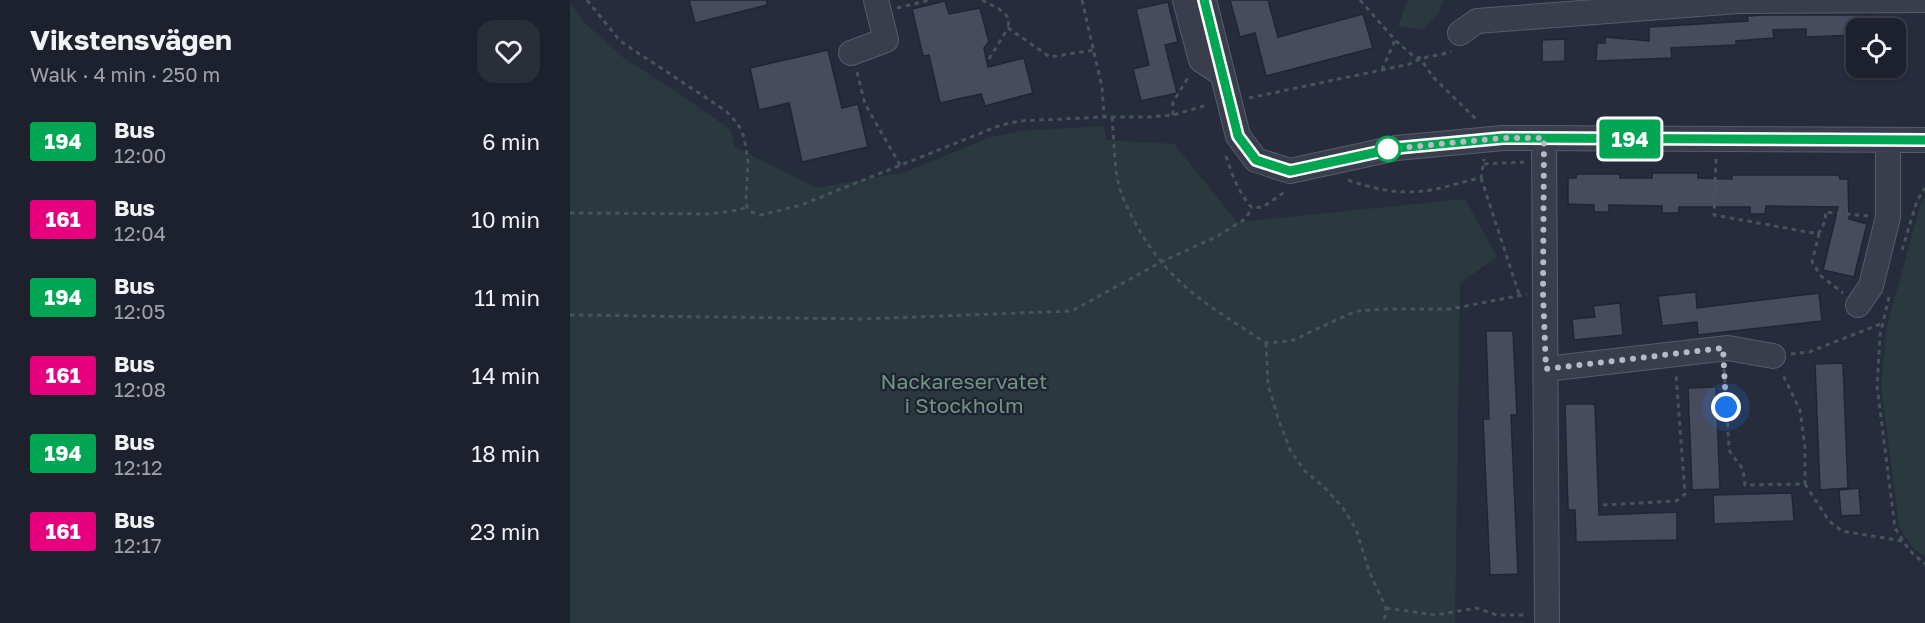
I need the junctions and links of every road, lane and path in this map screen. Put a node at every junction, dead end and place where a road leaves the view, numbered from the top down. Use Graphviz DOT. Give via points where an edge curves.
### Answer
graph roads {
  1 [pos="587,0"];
  2 [pos="930,0"];
  3 [pos="982,0"];
  4 [pos="1082,0"];
  5 [pos="1185,0"];
  6 [pos="1204,0"];
  7 [pos="1360,0"];
  8 [pos="1925,0"];
  9 [pos="877,6"];
  10 [pos="1008,28"];
  11 [pos="1460,33"];
  12 [pos="1395,40"];
  13 [pos="1094,50"];
  14 [pos="851,53"];
  15 [pos="1420,57"];
  16 [pos="989,59"];
  17 [pos="1192,70"];
  18 [pos="1382,70"];
  19 [pos="1221,72"];
  20 [pos="1246,99"];
  21 [pos="1204,106"];
  22 [pos="1173,115"];
  23 [pos="1104,117"];
  24 [pos="1112,117"];
  25 [pos="1479,122"];
  26 [pos="1925,140"];
  27 [pos="1888,141"];
  28 [pos="1544,150"];
  29 [pos="1716,159"];
  30 [pos="1484,164"];
  31 [pos="900,165"];
  32 [pos="1481,178"];
  33 [pos="1925,188"];
  34 [pos="747,207"];
  35 [pos="1252,208"];
  36 [pos="570,213"];
  37 [pos="1888,217"];
  38 [pos="1818,234"];
  39 [pos="1901,257"];
  40 [pos="1161,262"];
  41 [pos="1891,290"];
  42 [pos="1543,293"];
  43 [pos="1519,294"];
  44 [pos="1858,305"];
  45 [pos="570,315"];
  46 [pos="1883,323"];
  47 [pos="1266,344"];
  48 [pos="1723,348"];
  49 [pos="1675,354"];
  50 [pos="1773,356"];
  51 [pos="1546,369"];
  52 [pos="1805,484"];
  53 [pos="1603,505"];
  54 [pos="1903,541"];
  55 [pos="1925,564"];
  56 [pos="1386,608"];
  57 [pos="1546,619"];
  58 [pos="1384,623"];
  1 -- 34 [label="path" via="620,41 726,111 738,124 748,161"];
  2 -- 9 [label="path"];
  3 -- 10 [label="path" via="1009,18"];
  4 -- 13 [label="path"];
  5 -- 19 [label="street" via="1201,60"];
  6 -- 19 [label="street"];
  7 -- 12 [label="path"];
  8 -- 11 [label="street" via="1715,2 1477,21"];
  9 -- 14 [label="street" via="886,40"];
  10 -- 13 [label="path" via="1050,57"];
  10 -- 16 [label="path"];
  11 -- 15 [label="path" via="1451,52"];
  12 -- 15 [label="path"];
  12 -- 18 [label="path"];
  13 -- 23 [label="path"];
  14 -- 31 [label="path" via="866,104"];
  15 -- 18 [label="path" via="1410,64"];
  15 -- 25 [label="path" via="1433,77"];
  17 -- 22 [label="path" via="1173,102"];
  18 -- 20 [label="path"];
  19 -- 28 [label="street" via="1238,136 1256,160 1290,171 1396,148 1503,138"];
  21 -- 22 [label="path"];
  22 -- 24 [label="path"];
  23 -- 24 [label="path"];
  23 -- 31 [label="path" via="1001,125"];
  24 -- 40 [label="path" via="1117,178 1130,214"];
  26 -- 27 [label="street"];
  27 -- 28 [label="street"];
  27 -- 37 [label="street"];
  28 -- 30 [label="path"];
  28 -- 42 [label="street"];
  29 -- 38 [label="path" via="1714,215"];
  31 -- 34 [label="path" via="801,205 761,215"];
  32 -- 43 [label="path"];
  33 -- 39 [label="path" via="1917,201"];
  34 -- 36 [label="path" via="710,214"];
  35 -- 40 [label="path" via="1245,219 1216,237"];
  37 -- 38 [label="path" via="1825,212 1826,220"];
  37 -- 44 [label="street" via="1871,286"];
  38 -- 44 [label="path" via="1812,262 1821,276"];
  40 -- 45 [label="path" via="1072,311 863,320"];
  40 -- 47 [label="path" via="1195,296"];
  41 -- 46 [label="path"];
  42 -- 43 [label="path"];
  42 -- 51 [label="street"];
  43 -- 47 [label="path" via="1451,309 1356,311 1291,341"];
  46 -- 50 [label="path" via="1809,352"];
  46 -- 54 [label="path" via="1877,386 1895,528"];
  47 -- 56 [label="path" via="1268,386 1291,452 1343,508 1356,529"];
  48 -- 49 [label="street"];
  48 -- 50 [label="street"];
  48 -- 52 [label="path" via="1729,447 1743,469 1745,485"];
  49 -- 51 [label="street"];
  49 -- 53 [label="path" via="1684,494 1676,501"];
  50 -- 52 [label="path" via="1800,410"];
  51 -- 57 [label="street"];
  52 -- 54 [label="path" via="1829,520 1842,531"];
  54 -- 55 [label="path"];
  56 -- 57 [label="path" via="1435,615 1476,608 1497,615"];
  56 -- 58 [label="path"];
}
